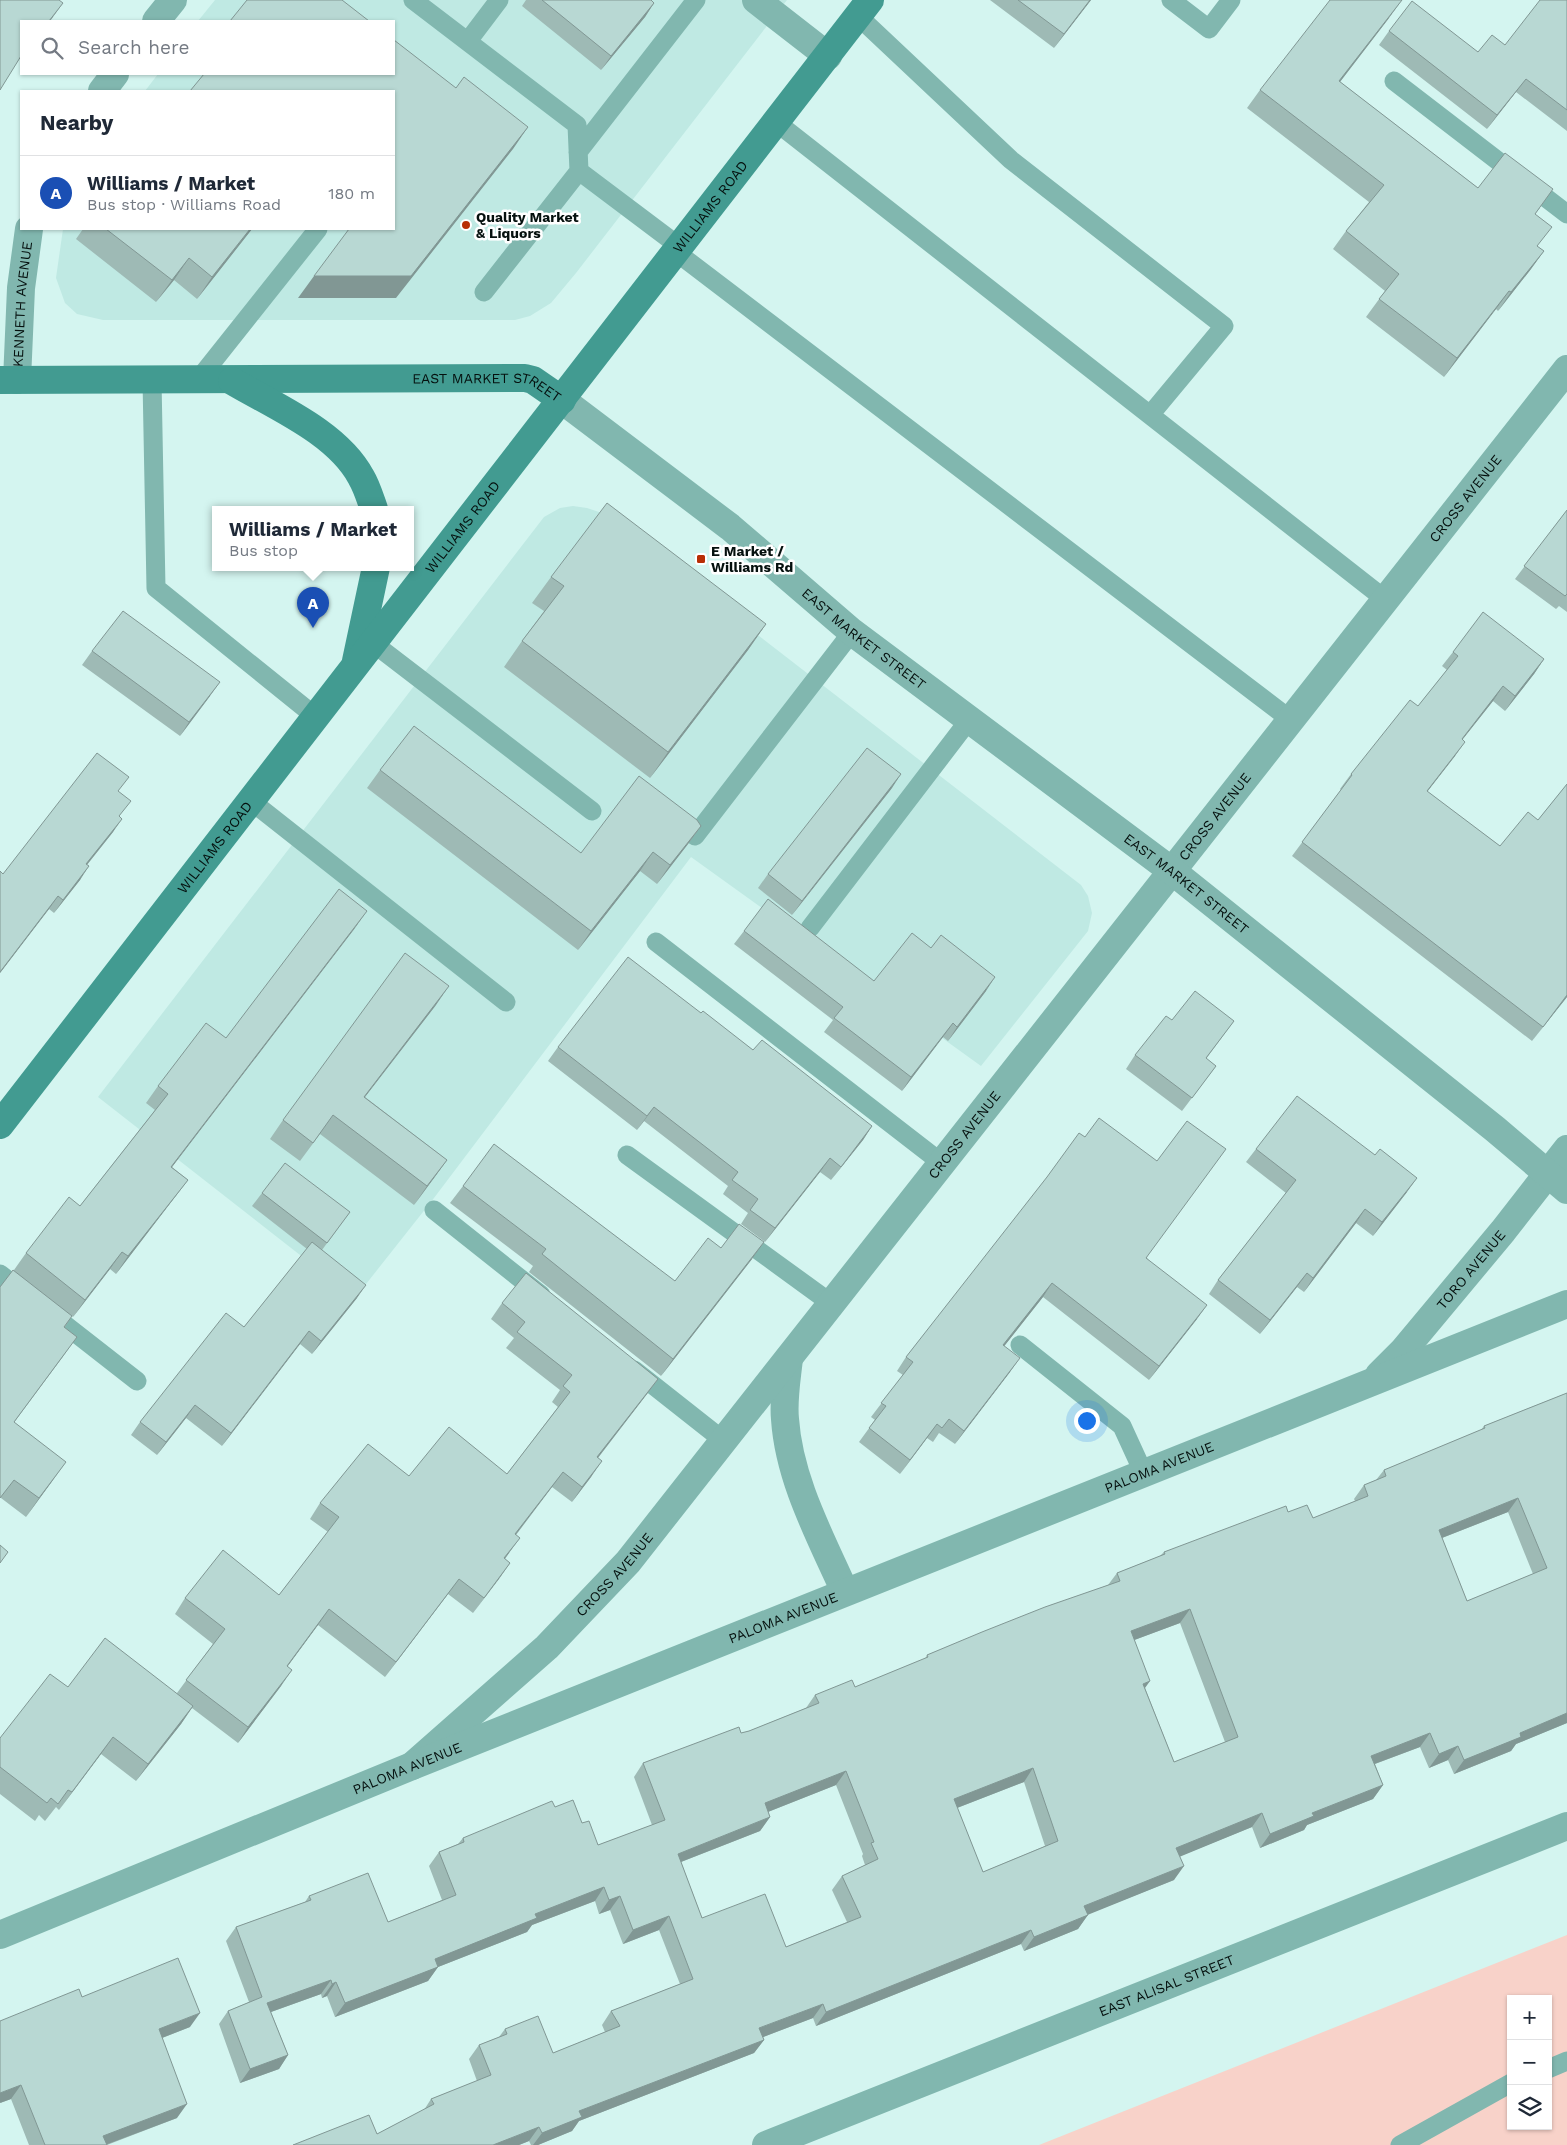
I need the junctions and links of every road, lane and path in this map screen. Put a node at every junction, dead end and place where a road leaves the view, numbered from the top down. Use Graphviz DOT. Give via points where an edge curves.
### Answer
graph roads {
  1 [pos="173,0"];
  2 [pos="413,0"];
  3 [pos="499,0"];
  4 [pos="696,0"];
  5 [pos="756,0"];
  6 [pos="1171,0"];
  7 [pos="1231,0"];
  8 [pos="864,8"];
  9 [pos="157,20"];
  10 [pos="468,41"];
  11 [pos="828,56"];
  12 [pos="114,75"];
  13 [pos="1394,81"];
  14 [pos="103,90"];
  15 [pos="776,122"];
  16 [pos="578,162"];
  17 [pos="1567,214"];
  18 [pos="29,230"];
  19 [pos="317,230"];
  20 [pos="678,249"];
  21 [pos="484,292"];
  22 [pos="1567,370"];
  23 [pos="8,380"];
  24 [pos="152,380"];
  25 [pos="198,380"];
  26 [pos="231,380"];
  27 [pos="562,400"];
  28 [pos="1150,415"];
  29 [pos="373,506"];
  30 [pos="375,571"];
  31 [pos="1386,600"];
  32 [pos="852,632"];
  33 [pos="373,643"];
  34 [pos="355,666"];
  35 [pos="316,717"];
  36 [pos="969,720"];
  37 [pos="1291,720"];
  38 [pos="251,801"];
  39 [pos="592,811"];
  40 [pos="696,836"];
  41 [pos="1172,871"];
  42 [pos="810,928"];
  43 [pos="656,942"];
  44 [pos="506,1002"];
  45 [pos="0,1125"];
  46 [pos="1567,1149"];
  47 [pos="627,1155"];
  48 [pos="942,1164"];
  49 [pos="1558,1181"];
  50 [pos="434,1210"];
  51 [pos="0,1274"];
  52 [pos="832,1304"];
  53 [pos="1567,1304"];
  54 [pos="557,1308"];
  55 [pos="1020,1345"];
  56 [pos="618,1357"];
  57 [pos="789,1358"];
  58 [pos="137,1381"];
  59 [pos="1368,1384"];
  60 [pos="724,1441"];
  61 [pos="1144,1474"];
  62 [pos="845,1592"];
  63 [pos="412,1766"];
  64 [pos="1567,1826"];
  65 [pos="0,1934"];
  66 [pos="1567,2062"];
  67 [pos="1552,2068"];
  68 [pos="1507,2085"];
  69 [pos="766,2145"];
  70 [pos="1400,2145"];
  1 -- 9 [label="street"];
  2 -- 10 [label="lane"];
  3 -- 10 [label="lane"];
  4 -- 16 [label="lane"];
  5 -- 11 [label="street"];
  6 -- 7 [label="lane" via="1209,29"];
  8 -- 11 [label="main road, WILLIAMS ROAD"];
  8 -- 28 [label="lane" via="1011,160 1224,326"];
  10 -- 16 [label="lane" via="577,125"];
  11 -- 15 [label="main road, WILLIAMS ROAD"];
  12 -- 14 [label="street"];
  13 -- 17 [label="lane"];
  15 -- 20 [label="main road, WILLIAMS ROAD"];
  15 -- 28 [label="lane"];
  16 -- 20 [label="lane"];
  16 -- 21 [label="lane"];
  18 -- 23 [label="street, KENNETH AVENUE"];
  19 -- 25 [label="lane"];
  20 -- 27 [label="main road, WILLIAMS ROAD"];
  20 -- 37 [label="lane"];
  22 -- 31 [label="street, CROSS AVENUE"];
  23 -- 24 [label="main road, EAST MARKET STREET"];
  24 -- 25 [label="main road, EAST MARKET STREET"];
  24 -- 35 [label="lane" via="156,588"];
  25 -- 26 [label="main road, EAST MARKET STREET"];
  26 -- 27 [label="main road, EAST MARKET STREET" via="525,378 534,380"];
  26 -- 29 [label="main road" via="333,443 361,475"];
  27 -- 32 [label="street, EAST MARKET STREET" via="730,526"];
  27 -- 33 [label="main road, WILLIAMS ROAD"];
  28 -- 31 [label="lane"];
  30 -- 34 [label="main road"];
  31 -- 37 [label="street, CROSS AVENUE"];
  32 -- 36 [label="street, EAST MARKET STREET"];
  32 -- 40 [label="lane"];
  33 -- 34 [label="main road, WILLIAMS ROAD"];
  33 -- 39 [label="lane"];
  34 -- 35 [label="main road, WILLIAMS ROAD"];
  35 -- 38 [label="main road, WILLIAMS ROAD"];
  36 -- 41 [label="street, EAST MARKET STREET"];
  36 -- 42 [label="lane"];
  37 -- 41 [label="street, CROSS AVENUE"];
  38 -- 44 [label="lane"];
  38 -- 45 [label="main road, WILLIAMS ROAD"];
  41 -- 48 [label="street, CROSS AVENUE"];
  41 -- 49 [label="street, EAST MARKET STREET"];
  43 -- 48 [label="lane"];
  46 -- 49 [label="street, TORO AVENUE"];
  47 -- 52 [label="lane"];
  48 -- 52 [label="street, CROSS AVENUE"];
  49 -- 59 [label="street, TORO AVENUE" via="1503,1231 1403,1351"];
  50 -- 54 [label="lane"];
  51 -- 58 [label="lane"];
  52 -- 57 [label="street, CROSS AVENUE"];
  53 -- 59 [label="street, PALOMA AVENUE"];
  55 -- 61 [label="lane" via="1122,1426"];
  56 -- 60 [label="lane"];
  57 -- 60 [label="street, CROSS AVENUE"];
  57 -- 62 [label="street" via="785,1395 788,1441 810,1513"];
  59 -- 61 [label="street, PALOMA AVENUE"];
  60 -- 63 [label="street, CROSS AVENUE" via="628,1562 587,1606 534,1659"];
  61 -- 62 [label="street, PALOMA AVENUE"];
  62 -- 63 [label="street, PALOMA AVENUE"];
  63 -- 65 [label="street, PALOMA AVENUE"];
  64 -- 69 [label="street, EAST ALISAL STREET"];
  66 -- 67 [label="lane"];
  68 -- 70 [label="lane"];
}
